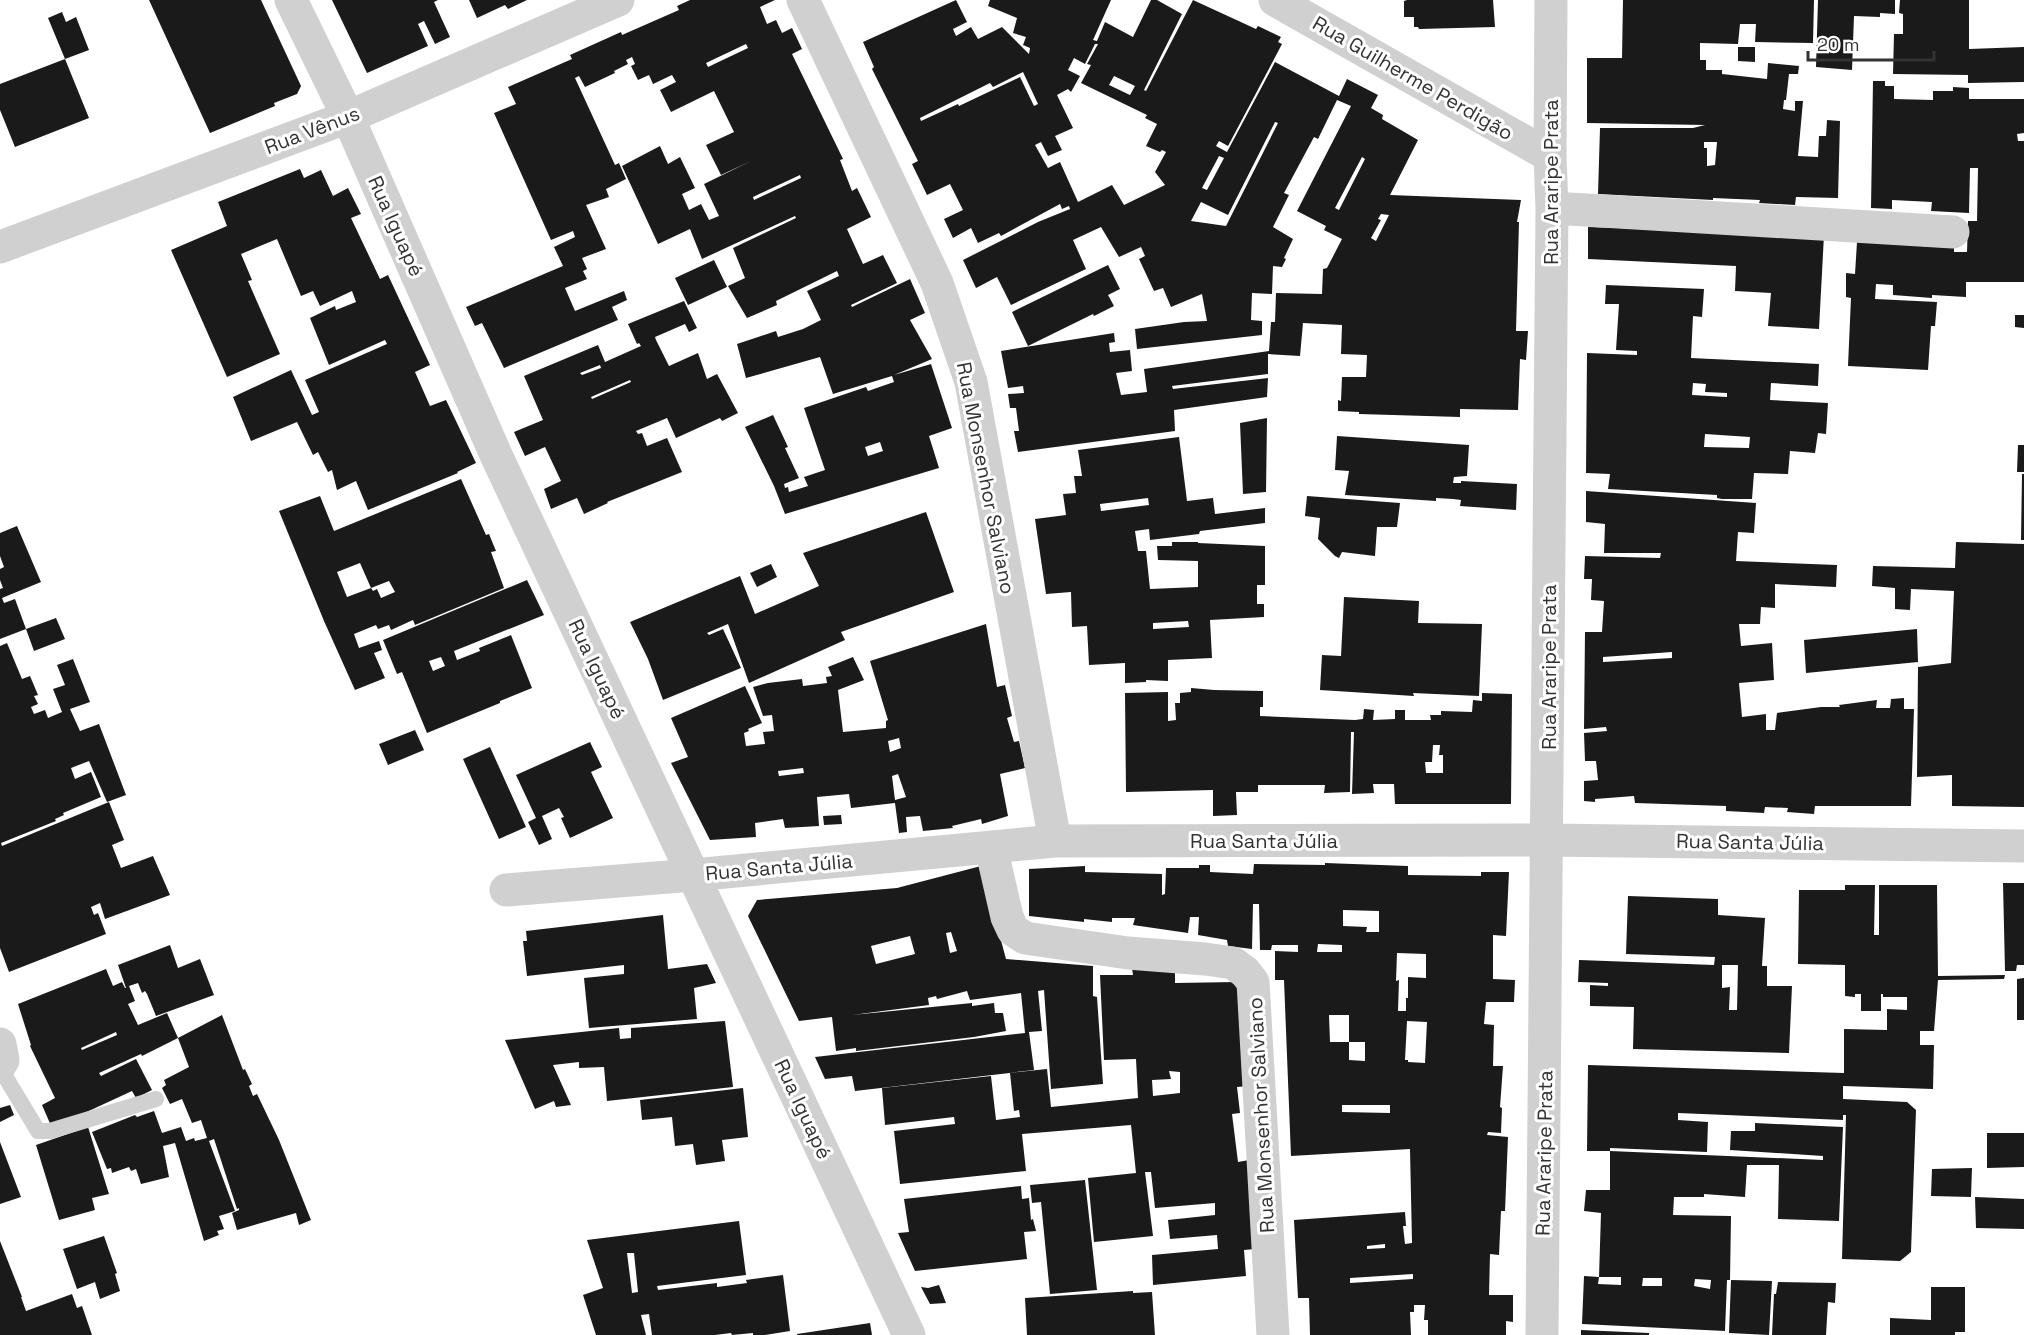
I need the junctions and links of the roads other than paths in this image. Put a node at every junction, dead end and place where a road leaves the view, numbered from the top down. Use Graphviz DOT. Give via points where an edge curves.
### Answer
graph roads {
  1 [pos="291,0"];
  2 [pos="618,0"];
  3 [pos="803,0"];
  4 [pos="1275,0"];
  5 [pos="1551,0"];
  6 [pos="348,117"];
  7 [pos="1551,156"];
  8 [pos="1552,208"];
  9 [pos="1953,232"];
  10 [pos="0,247"];
  11 [pos="1547,840"];
  12 [pos="1055,841"];
  13 [pos="2024,846"];
  14 [pos="991,847"];
  15 [pos="693,875"];
  16 [pos="506,890"];
  17 [pos="1,1059"];
  18 [pos="156,1099"];
  19 [pos="909,1335"];
  20 [pos="1274,1335"];
  21 [pos="1542,1335"];
  1 -- 6 [label="street, Rua Iguapé"];
  2 -- 6 [label="street, Rua Vênus"];
  3 -- 12 [label="street, Rua Monsenhor Salviano" via="937,283 971,382"];
  4 -- 7 [label="street, Rua Guilherme Perdigão"];
  5 -- 7 [label="street, Rua Araripe Prata"];
  6 -- 10 [label="street, Rua Vênus"];
  6 -- 15 [label="street, Rua Iguapé" via="496,455"];
  7 -- 8 [label="street, Rua Araripe Prata"];
  8 -- 9 [label="street"];
  8 -- 11 [label="street, Rua Araripe Prata"];
  11 -- 12 [label="street, Rua Santa Júlia"];
  11 -- 13 [label="street, Rua Santa Júlia"];
  11 -- 21 [label="street, Rua Araripe Prata"];
  12 -- 14 [label="street, Rua Santa Júlia"];
  14 -- 15 [label="street, Rua Santa Júlia"];
  14 -- 20 [label="street, Rua Monsenhor Salviano" via="1007,917 1012,930 1025,938 1233,963 1253,982"];
  15 -- 16 [label="street, Rua Santa Júlia"];
  15 -- 19 [label="street, Rua Iguapé"];
  17 -- 18 [label="lane" via="38,1131 50,1131"];
}
